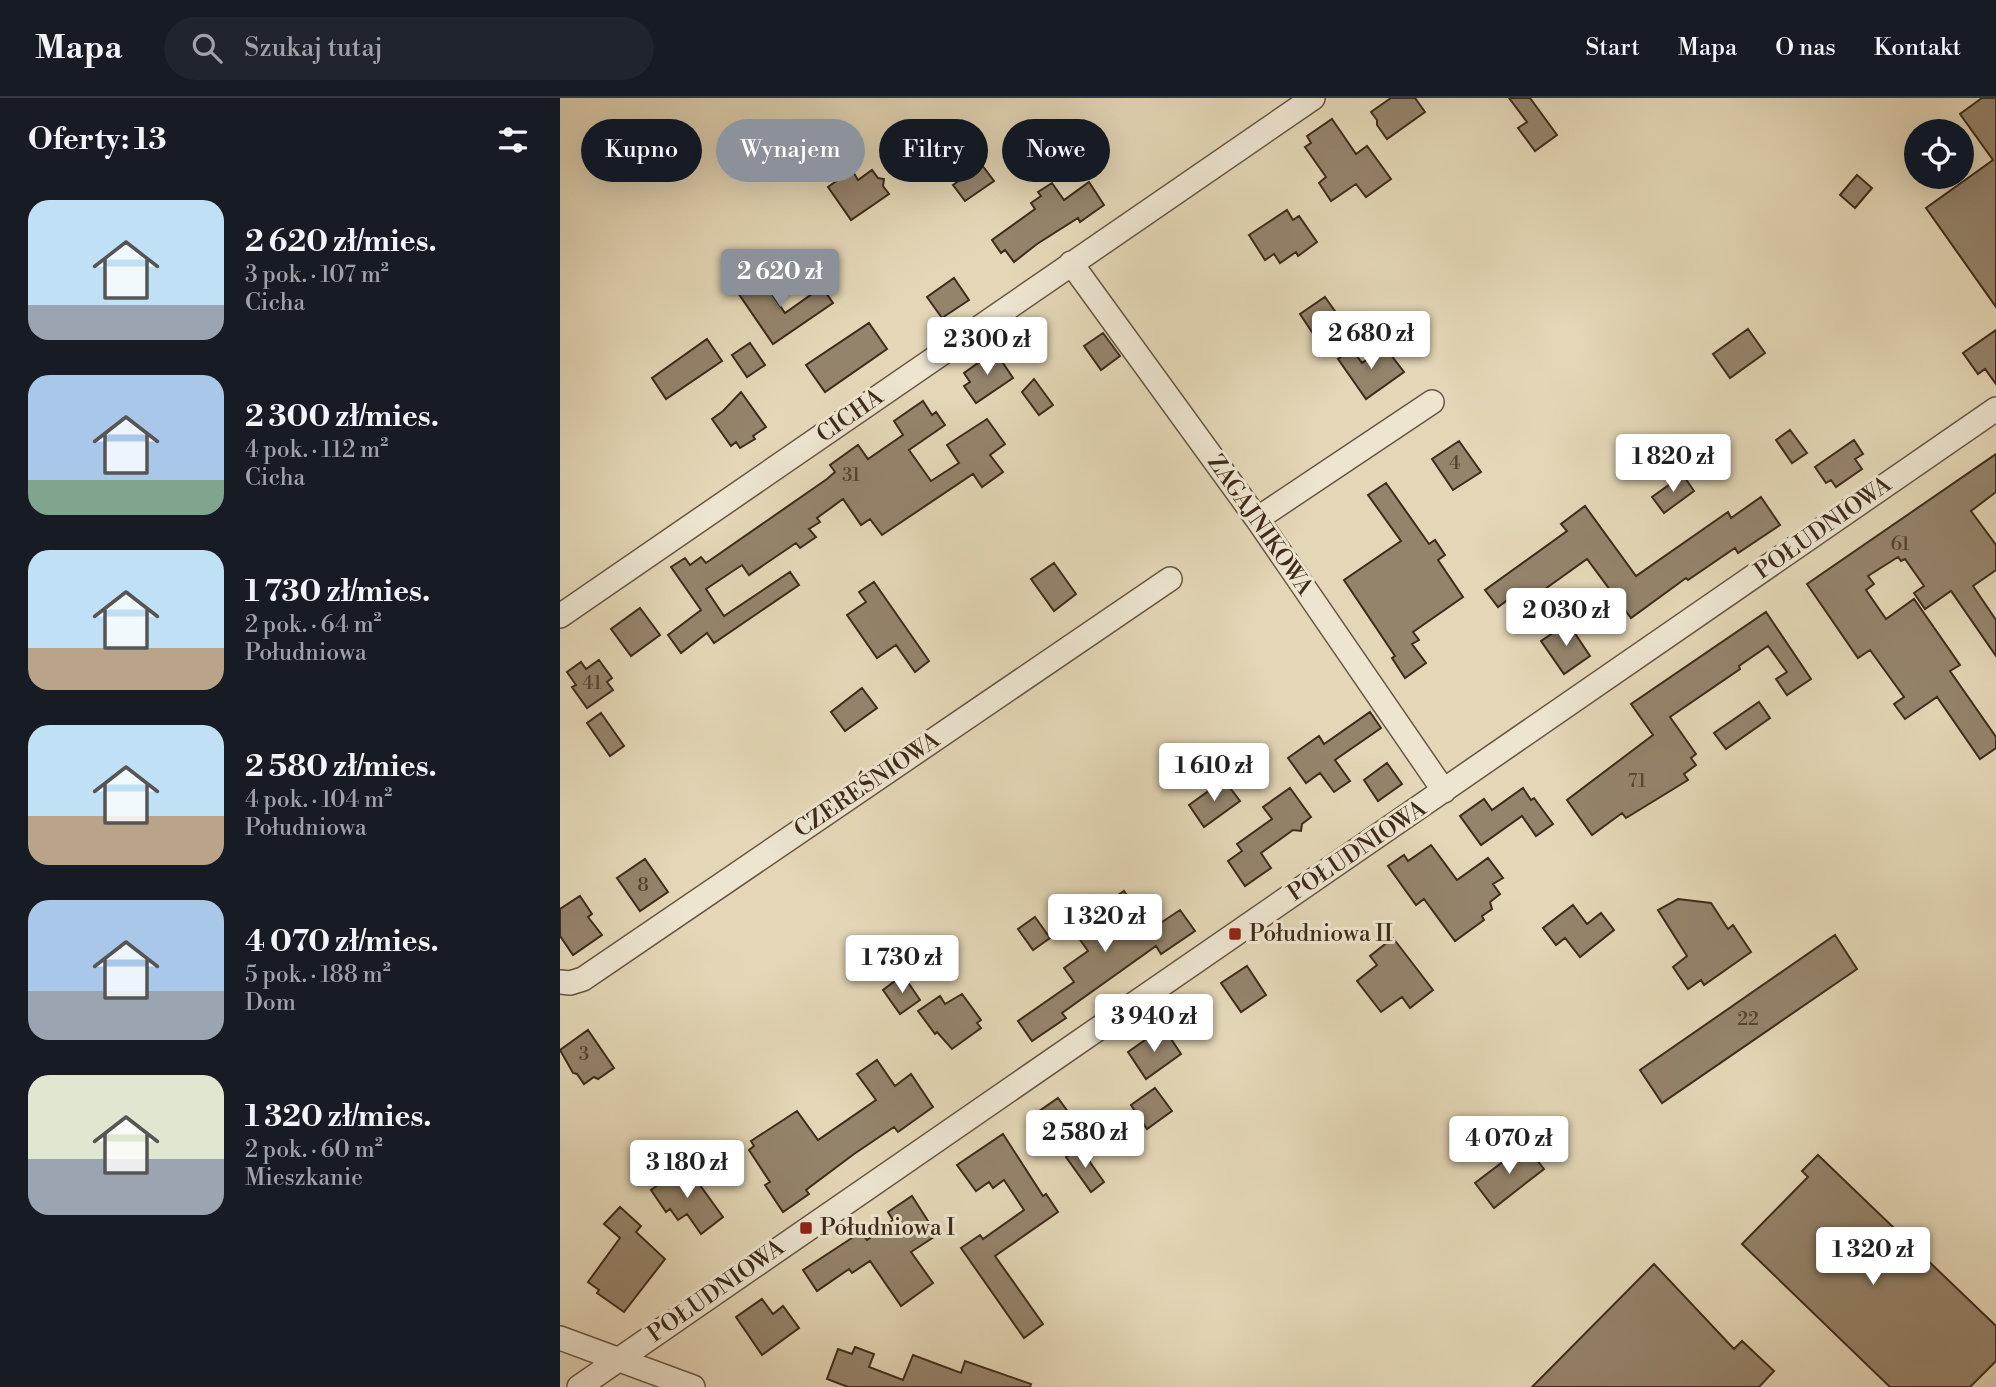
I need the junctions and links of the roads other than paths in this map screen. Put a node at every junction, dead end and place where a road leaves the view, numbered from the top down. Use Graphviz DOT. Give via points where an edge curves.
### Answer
graph roads {
  1 [pos="1313,98"];
  2 [pos="1070,263"];
  3 [pos="1432,402"];
  4 [pos="1996,409"];
  5 [pos="1257,519"];
  6 [pos="1170,579"];
  7 [pos="560,616"];
  8 [pos="1444,791"];
  9 [pos="560,982"];
  10 [pos="560,1338"];
  11 [pos="618,1360"];
  12 [pos="579,1387"];
  13 [pos="693,1387"];
  1 -- 2 [label="street, CICHA"];
  2 -- 5 [label="street, ZAGAJNIKOWA"];
  2 -- 7 [label="street, CICHA"];
  3 -- 5 [label="street"];
  4 -- 8 [label="street, POŁUDNIOWA"];
  5 -- 8 [label="street, ZAGAJNIKOWA"];
  6 -- 9 [label="street, CZEREŚNIOWA" via="583,979"];
  8 -- 11 [label="street, POŁUDNIOWA"];
  10 -- 11 [label="street"];
  11 -- 12 [label="street, POŁUDNIOWA"];
  11 -- 13 [label="street"];
}
